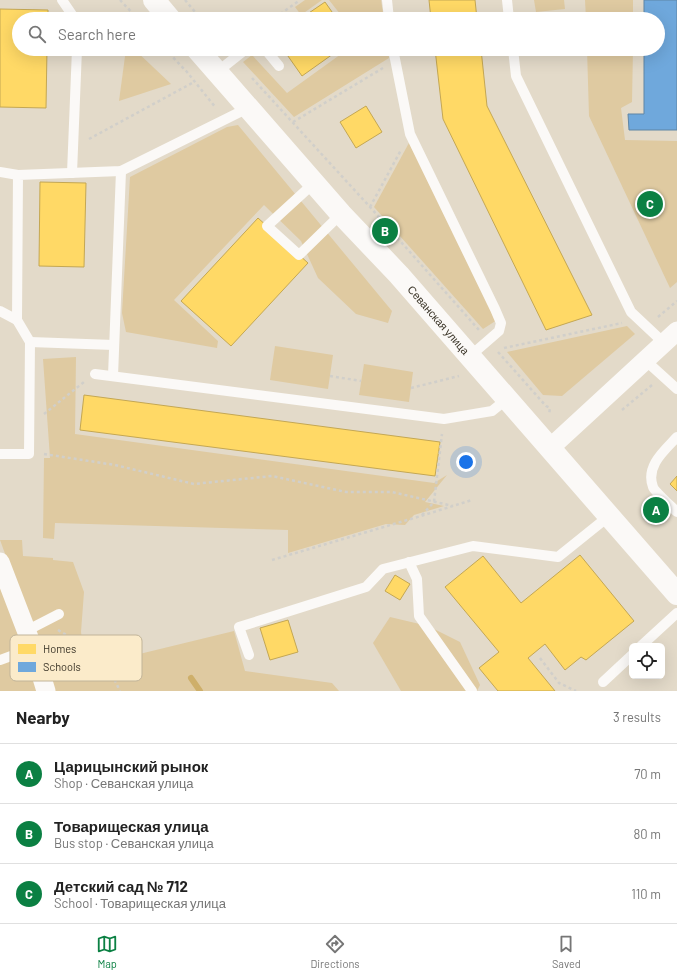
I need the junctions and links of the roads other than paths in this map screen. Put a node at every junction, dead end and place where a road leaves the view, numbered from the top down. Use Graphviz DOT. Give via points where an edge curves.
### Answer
graph roads {
  1 [pos="62,0"];
  2 [pos="154,0"];
  3 [pos="387,0"];
  4 [pos="507,0"];
  5 [pos="70,12"];
  6 [pos="164,12"];
  7 [pos="388,12"];
  8 [pos="508,12"];
  9 [pos="77,56"];
  10 [pos="203,56"];
  11 [pos="237,56"];
  12 [pos="271,56"];
  13 [pos="394,56"];
  14 [pos="514,56"];
  15 [pos="279,66"];
  16 [pos="217,72"];
  17 [pos="248,108"];
  18 [pos="121,171"];
  19 [pos="0,172"];
  20 [pos="72,173"];
  21 [pos="18,175"];
  22 [pos="314,183"];
  23 [pos="341,214"];
  24 [pos="0,311"];
  25 [pos="17,320"];
  26 [pos="670,337"];
  27 [pos="30,342"];
  28 [pos="114,345"];
  29 [pos="645,360"];
  30 [pos="465,366"];
  31 [pos="95,374"];
  32 [pos="112,376"];
  33 [pos="677,388"];
  34 [pos="507,400"];
  35 [pos="677,437"];
  36 [pos="550,448"];
  37 [pos="0,454"];
  38 [pos="677,512"];
  39 [pos="609,516"];
  40 [pos="0,562"];
  41 [pos="409,562"];
  42 [pos="677,594"];
  43 [pos="677,613"];
  44 [pos="59,614"];
  45 [pos="27,635"];
  46 [pos="34,635"];
  47 [pos="644,643"];
  48 [pos="10,653"];
  49 [pos="249,654"];
  50 [pos="629,657"];
  51 [pos="0,660"];
  52 [pos="43,681"];
  53 [pos="603,682"];
  54 [pos="46,691"];
  55 [pos="472,691"];
  1 -- 5 [label="lane"];
  2 -- 6 [label="street"];
  3 -- 7 [label="lane"];
  4 -- 8 [label="lane"];
  9 -- 20 [label="lane"];
  10 -- 16 [label="street, Севанская улица"];
  11 -- 16 [label="lane"];
  12 -- 15 [label="lane"];
  13 -- 30 [label="lane" via="410,134 501,323 499,331"];
  14 -- 26 [label="lane" via="516,76 631,312 647,327"];
  16 -- 17 [label="street, Севанская улица"];
  17 -- 18 [label="lane"];
  17 -- 22 [label="street, Севанская улица"];
  18 -- 20 [label="lane"];
  18 -- 28 [label="lane"];
  19 -- 21 [label="lane"];
  20 -- 21 [label="lane"];
  21 -- 25 [label="lane"];
  22 -- 23 [label="street, Севанская улица"];
  22 -- 23 [label="lane" via="267,226 299,255"];
  23 -- 30 [label="street, Севанская улица" via="399,275"];
  24 -- 25 [label="lane"];
  25 -- 27 [label="lane"];
  26 -- 29 [label="street"];
  27 -- 28 [label="lane"];
  27 -- 37 [label="lane" via="30,454"];
  28 -- 32 [label="lane"];
  29 -- 33 [label="lane"];
  29 -- 36 [label="street"];
  30 -- 34 [label="street, Севанская улица"];
  31 -- 32 [label="lane"];
  32 -- 34 [label="lane" via="444,419 492,411"];
  34 -- 36 [label="street, Севанская улица"];
  35 -- 38 [label="lane" via="657,458 651,473 654,488"];
  36 -- 39 [label="street, Севанская улица"];
  39 -- 41 [label="lane" via="558,557 474,546"];
  39 -- 42 [label="street, Севанская улица"];
  40 -- 45 [label="street"];
  41 -- 49 [label="lane" via="383,569 366,587 239,627"];
  41 -- 55 [label="lane" via="417,579 419,616"];
  43 -- 47 [label="lane"];
  44 -- 46 [label="lane"];
  48 -- 51 [label="lane"];
  50 -- 53 [label="lane"];
  52 -- 54 [label="street"];
}
